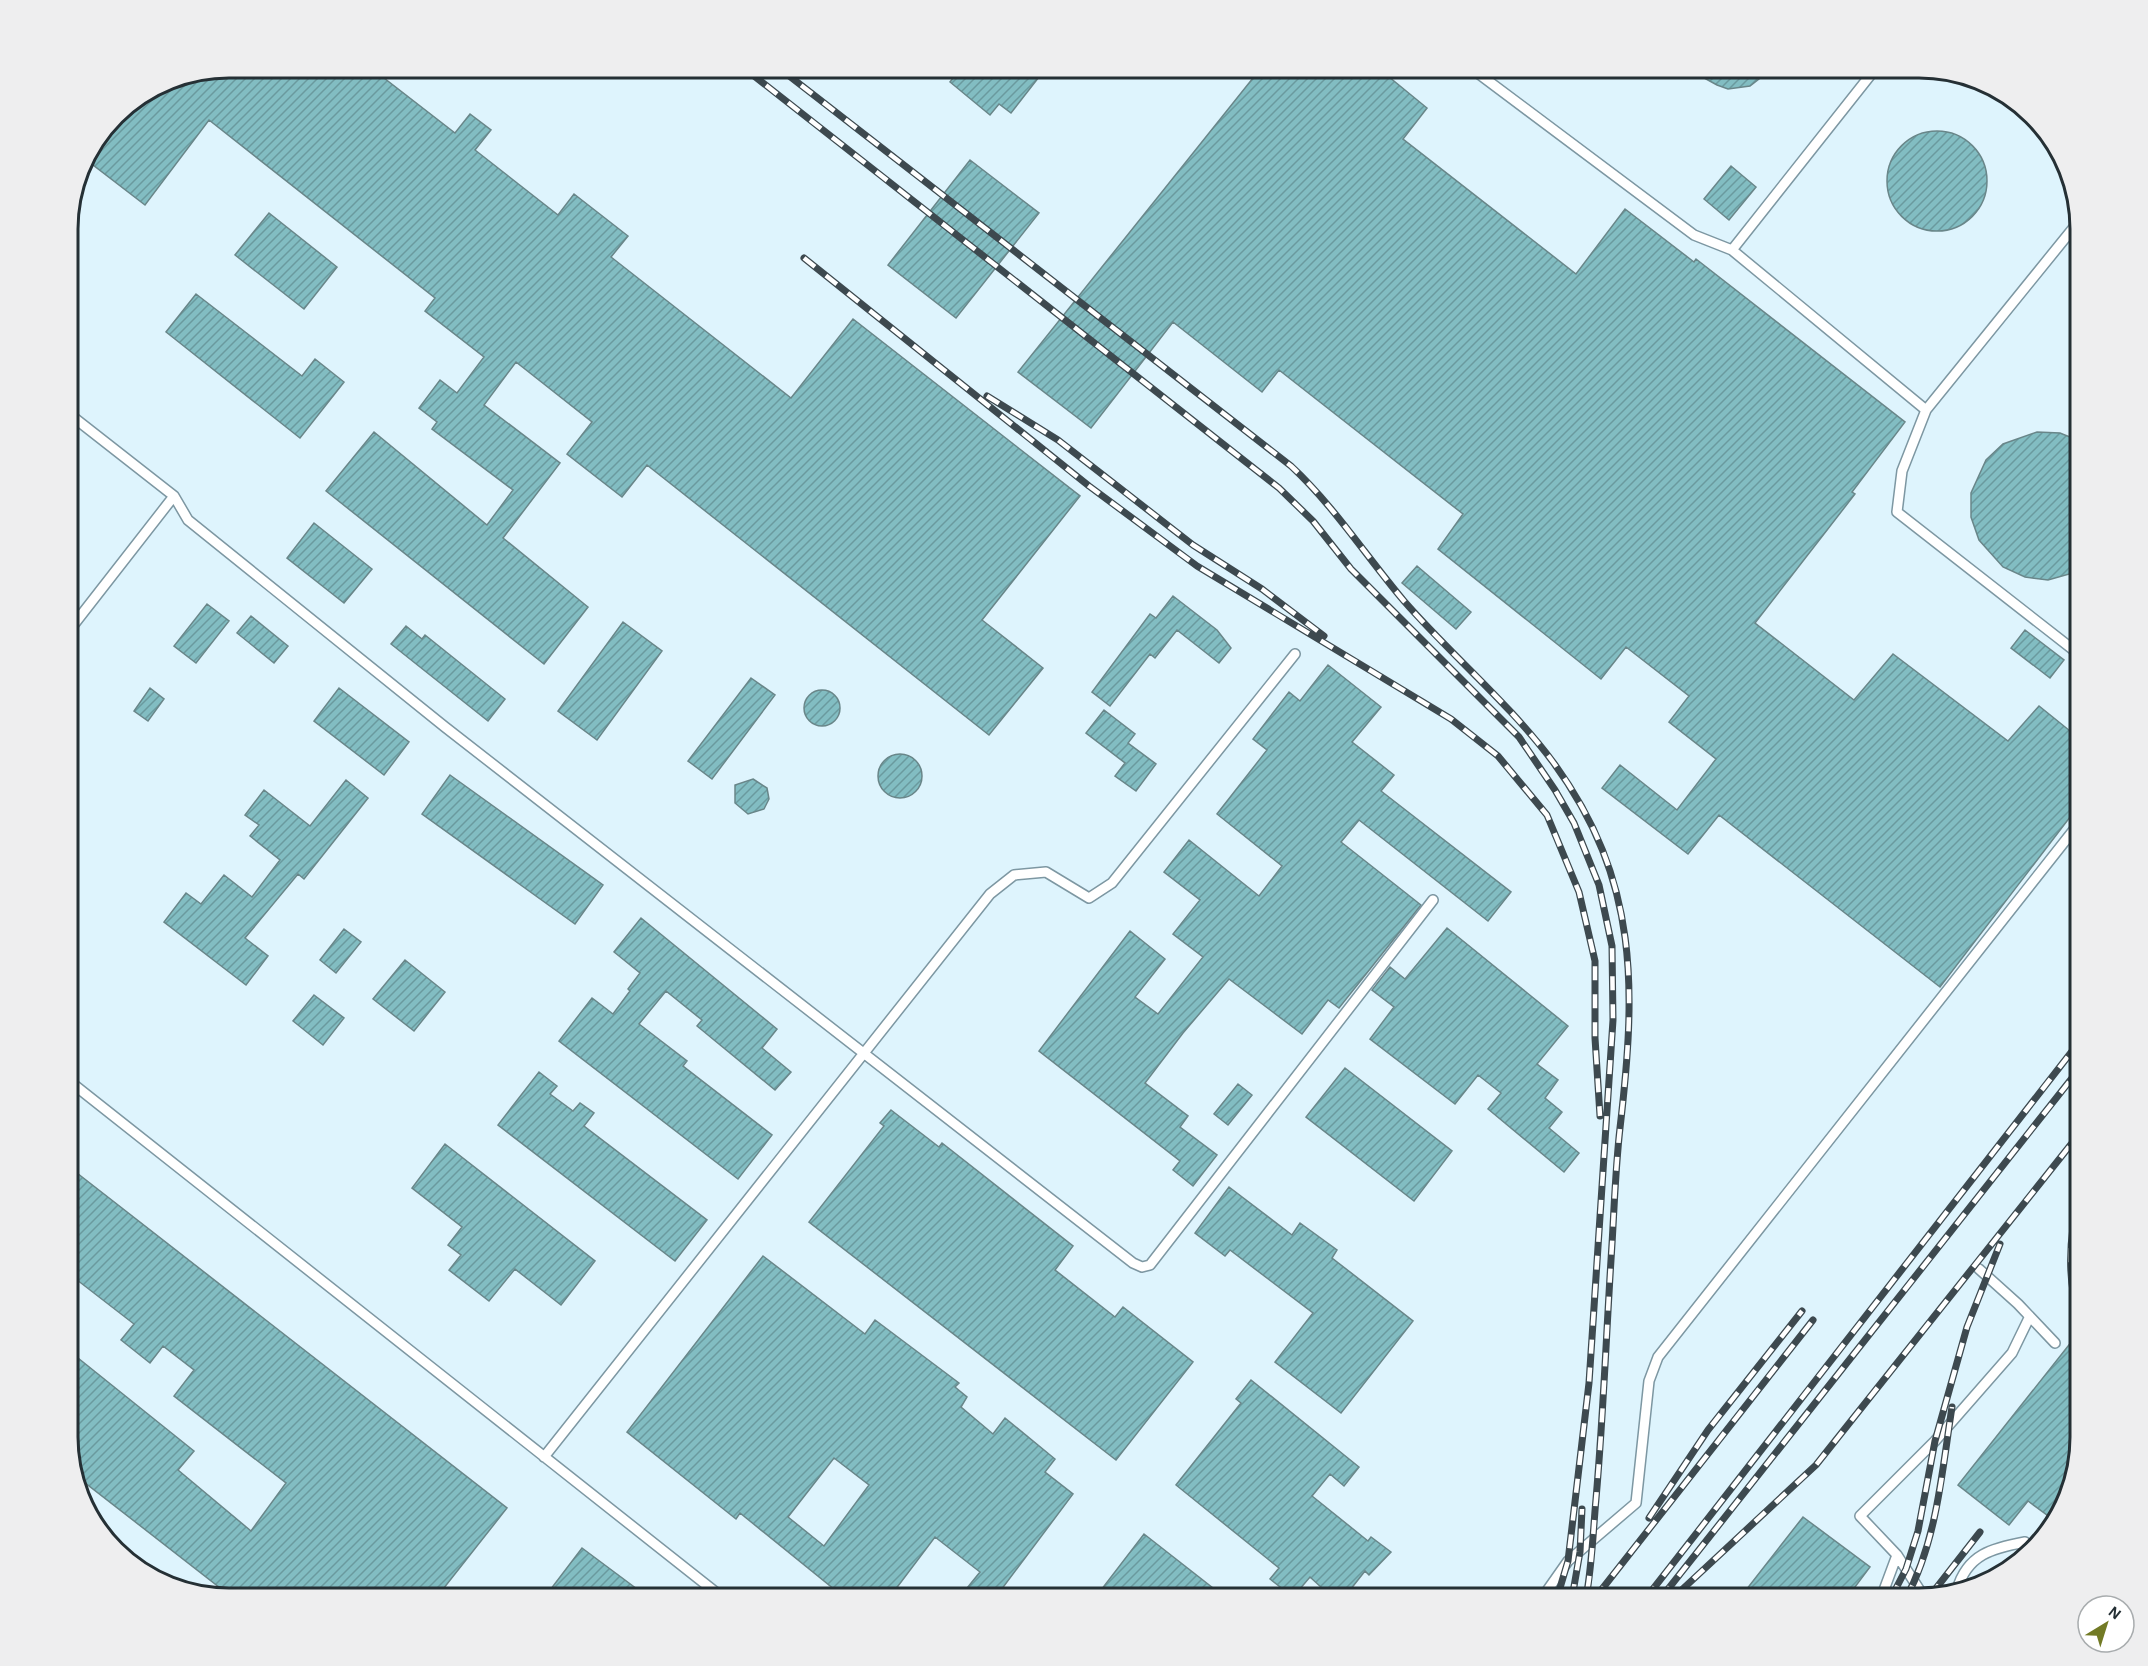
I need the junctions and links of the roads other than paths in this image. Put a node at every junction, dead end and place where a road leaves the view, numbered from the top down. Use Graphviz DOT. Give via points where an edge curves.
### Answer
graph roads {
  1 [pos="1484,78"];
  2 [pos="1868,78"];
  3 [pos="2070,232"];
  4 [pos="1732,250"];
  5 [pos="1926,410"];
  6 [pos="78,421"];
  7 [pos="174,496"];
  8 [pos="78,619"];
  9 [pos="2070,647"];
  10 [pos="1295,654"];
  11 [pos="2070,835"];
  12 [pos="1432,900"];
  13 [pos="864,1052"];
  14 [pos="78,1088"];
  15 [pos="1979,1269"];
  16 [pos="2029,1318"];
  17 [pos="2055,1343"];
  18 [pos="544,1457"];
  19 [pos="2025,1542"];
  20 [pos="1897,1555"];
  21 [pos="1959,1583"];
  22 [pos="709,1588"];
  23 [pos="1550,1588"];
  24 [pos="1885,1588"];
  25 [pos="1918,1588"];
  1 -- 4 [label="lane" via="1694,235"];
  2 -- 4 [label="lane"];
  3 -- 5 [label="lane"];
  4 -- 5 [label="lane"];
  5 -- 9 [label="lane" via="1902,471 1897,512"];
  6 -- 7 [label="lane"];
  7 -- 8 [label="lane"];
  7 -- 13 [label="lane" via="188,520 436,720"];
  10 -- 13 [label="lane" via="1112,884 1089,898 1046,872 1014,875 990,894"];
  11 -- 23 [label="lane" via="1658,1357 1648,1381 1636,1503 1568,1562"];
  12 -- 13 [label="lane" via="1150,1265 1132,1263"];
  13 -- 18 [label="lane"];
  14 -- 18 [label="lane"];
  15 -- 16 [label="lane"];
  16 -- 17 [label="lane"];
  16 -- 20 [label="lane" via="2013,1353 1860,1516"];
  18 -- 22 [label="lane"];
  19 -- 21 [label="lane" via="1983,1553"];
  20 -- 24 [label="lane"];
  20 -- 25 [label="lane"];
}
